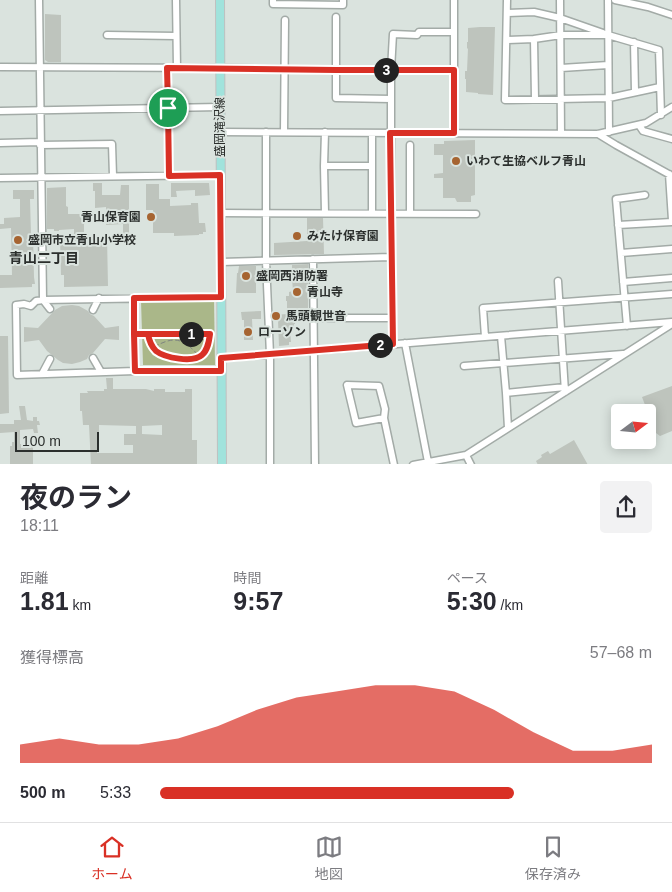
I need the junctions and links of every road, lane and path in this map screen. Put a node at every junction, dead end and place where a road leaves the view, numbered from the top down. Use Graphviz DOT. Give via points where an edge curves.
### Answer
graph roads {
  1 [pos="38,0"];
  2 [pos="176,0"];
  3 [pos="220,0"];
  4 [pos="273,0"];
  5 [pos="343,0"];
  6 [pos="454,0"];
  7 [pos="508,0"];
  8 [pos="560,0"];
  9 [pos="608,0"];
  10 [pos="615,0"];
  11 [pos="650,0"];
  12 [pos="648,7"];
  13 [pos="507,14"];
  14 [pos="672,15"];
  15 [pos="336,17"];
  16 [pos="560,18"];
  17 [pos="284,20"];
  18 [pos="454,32"];
  19 [pos="107,35"];
  20 [pos="560,35"];
  21 [pos="608,35"];
  22 [pos="176,36"];
  23 [pos="534,39"];
  24 [pos="507,40"];
  25 [pos="634,42"];
  26 [pos="608,65"];
  27 [pos="0,67"];
  28 [pos="39,67"];
  29 [pos="167,68"];
  30 [pos="177,68"];
  31 [pos="220,68"];
  32 [pos="561,68"];
  33 [pos="284,70"];
  34 [pos="336,70"];
  35 [pos="391,70"];
  36 [pos="454,70"];
  37 [pos="660,87"];
  38 [pos="635,92"];
  39 [pos="609,98"];
  40 [pos="391,99"];
  41 [pos="534,99"];
  42 [pos="561,99"];
  43 [pos="220,107"];
  44 [pos="672,107"];
  45 [pos="168,108"];
  46 [pos="40,110"];
  47 [pos="0,111"];
  48 [pos="661,115"];
  49 [pos="639,125"];
  50 [pos="220,132"];
  51 [pos="266,132"];
  52 [pos="284,132"];
  53 [pos="325,132"];
  54 [pos="609,132"];
  55 [pos="372,133"];
  56 [pos="390,133"];
  57 [pos="454,133"];
  58 [pos="561,134"];
  59 [pos="598,134"];
  60 [pos="672,139"];
  61 [pos="0,143"];
  62 [pos="40,144"];
  63 [pos="410,145"];
  64 [pos="324,166"];
  65 [pos="372,166"];
  66 [pos="220,175"];
  67 [pos="671,175"];
  68 [pos="112,176"];
  69 [pos="169,176"];
  70 [pos="41,177"];
  71 [pos="0,178"];
  72 [pos="645,195"];
  73 [pos="221,213"];
  74 [pos="266,213"];
  75 [pos="325,213"];
  76 [pos="372,213"];
  77 [pos="390,213"];
  78 [pos="410,213"];
  79 [pos="476,214"];
  80 [pos="672,221"];
  81 [pos="618,225"];
  82 [pos="672,250"];
  83 [pos="621,253"];
  84 [pos="391,257"];
  85 [pos="313,259"];
  86 [pos="266,261"];
  87 [pos="221,262"];
  88 [pos="672,278"];
  89 [pos="558,281"];
  90 [pos="623,282"];
  91 [pos="672,294"];
  92 [pos="221,297"];
  93 [pos="624,297"];
  94 [pos="99,298"];
  95 [pos="134,298"];
  96 [pos="43,300"];
  97 [pos="560,302"];
  98 [pos="50,308"];
  99 [pos="93,310"];
  100 [pos="313,318"];
  101 [pos="392,318"];
  102 [pos="672,323"];
  103 [pos="626,326"];
  104 [pos="562,331"];
  105 [pos="215,333"];
  106 [pos="134,334"];
  107 [pos="148,334"];
  108 [pos="210,334"];
  109 [pos="501,336"];
  110 [pos="485,337"];
  111 [pos="393,344"];
  112 [pos="405,344"];
  113 [pos="153,347"];
  114 [pos="313,351"];
  115 [pos="625,354"];
  116 [pos="270,355"];
  117 [pos="200,357"];
  118 [pos="93,358"];
  119 [pos="221,358"];
  120 [pos="50,359"];
  121 [pos="562,359"];
  122 [pos="504,363"];
  123 [pos="464,366"];
  124 [pos="135,371"];
  125 [pos="221,371"];
  126 [pos="101,372"];
  127 [pos="42,374"];
  128 [pos="565,389"];
  129 [pos="506,392"];
  130 [pos="384,418"];
  131 [pos="508,428"];
  132 [pos="466,455"];
  133 [pos="428,462"];
  134 [pos="222,464"];
  135 [pos="270,464"];
  136 [pos="315,464"];
  137 [pos="394,464"];
  138 [pos="413,464"];
  139 [pos="471,464"];
  1 -- 28 [label="street"];
  2 -- 22 [label="street"];
  3 -- 31 [label="main road, 盛岡滝沢線"];
  4 -- 5 [label="street" via="273,4 343,5"];
  6 -- 18 [label="street"];
  7 -- 13 [label="street"];
  8 -- 16 [label="street"];
  9 -- 21 [label="street"];
  10 -- 12 [label="street"];
  11 -- 12 [label="street"];
  12 -- 14 [label="street"];
  13 -- 16 [label="street" via="534,12"];
  13 -- 24 [label="street"];
  15 -- 34 [label="street"];
  16 -- 20 [label="street"];
  16 -- 21 [label="street"];
  17 -- 33 [label="street"];
  18 -- 35 [label="street" via="394,34"];
  18 -- 36 [label="street"];
  19 -- 22 [label="street"];
  20 -- 21 [label="street"];
  20 -- 23 [label="street"];
  20 -- 32 [label="street"];
  21 -- 25 [label="street"];
  21 -- 26 [label="street"];
  22 -- 30 [label="street"];
  23 -- 24 [label="street"];
  23 -- 41 [label="street"];
  24 -- 41 [label="street" via="505,100"];
  25 -- 37 [label="street" via="659,50"];
  25 -- 38 [label="street"];
  26 -- 32 [label="street"];
  26 -- 39 [label="street"];
  27 -- 28 [label="street"];
  28 -- 29 [label="street"];
  28 -- 46 [label="street"];
  29 -- 30 [label="street"];
  29 -- 45 [label="street"];
  30 -- 31 [label="street"];
  31 -- 33 [label="street"];
  31 -- 43 [label="main road, 盛岡滝沢線"];
  32 -- 42 [label="street"];
  33 -- 34 [label="street"];
  33 -- 52 [label="street"];
  34 -- 35 [label="street"];
  34 -- 40 [label="street" via="336,98"];
  35 -- 36 [label="street"];
  35 -- 40 [label="street"];
  36 -- 57 [label="street"];
  37 -- 38 [label="street"];
  37 -- 48 [label="street"];
  38 -- 39 [label="street"];
  39 -- 42 [label="street"];
  39 -- 54 [label="street"];
  40 -- 56 [label="street"];
  41 -- 42 [label="street"];
  42 -- 58 [label="street"];
  43 -- 45 [label="street"];
  43 -- 50 [label="main road, 盛岡滝沢線"];
  44 -- 48 [label="street"];
  45 -- 46 [label="street"];
  45 -- 69 [label="street"];
  46 -- 47 [label="street"];
  46 -- 62 [label="street"];
  48 -- 49 [label="street"];
  49 -- 54 [label="street"];
  49 -- 60 [label="street" via="643,131"];
  50 -- 51 [label="street"];
  50 -- 66 [label="main road, 盛岡滝沢線"];
  51 -- 52 [label="street"];
  51 -- 74 [label="street"];
  52 -- 53 [label="street"];
  53 -- 55 [label="street"];
  53 -- 64 [label="street"];
  54 -- 59 [label="street"];
  55 -- 56 [label="street"];
  55 -- 65 [label="street"];
  56 -- 57 [label="street"];
  56 -- 77 [label="street"];
  57 -- 58 [label="street"];
  58 -- 59 [label="street"];
  59 -- 67 [label="street"];
  61 -- 62 [label="street"];
  62 -- 68 [label="street" via="112,144"];
  62 -- 70 [label="street"];
  63 -- 78 [label="street"];
  64 -- 65 [label="street"];
  64 -- 75 [label="street"];
  65 -- 76 [label="street"];
  66 -- 69 [label="street"];
  66 -- 73 [label="main road, 盛岡滝沢線"];
  67 -- 80 [label="street"];
  68 -- 69 [label="street"];
  68 -- 70 [label="street"];
  70 -- 71 [label="street"];
  70 -- 96 [label="street"];
  72 -- 81 [label="street" via="616,199"];
  73 -- 74 [label="street"];
  73 -- 87 [label="main road, 盛岡滝沢線"];
  74 -- 75 [label="street"];
  74 -- 86 [label="street"];
  75 -- 76 [label="street"];
  76 -- 77 [label="street"];
  77 -- 78 [label="street"];
  77 -- 84 [label="street"];
  78 -- 79 [label="street"];
  80 -- 81 [label="street"];
  81 -- 83 [label="street"];
  82 -- 83 [label="street"];
  83 -- 90 [label="street"];
  84 -- 85 [label="street"];
  84 -- 101 [label="street"];
  85 -- 86 [label="street"];
  85 -- 100 [label="street"];
  86 -- 87 [label="street"];
  86 -- 116 [label="street"];
  87 -- 92 [label="main road, 盛岡滝沢線"];
  88 -- 90 [label="street"];
  89 -- 97 [label="street"];
  90 -- 93 [label="street"];
  91 -- 93 [label="street"];
  92 -- 95 [label="street"];
  92 -- 119 [label="main road, 盛岡滝沢線"];
  93 -- 97 [label="street"];
  93 -- 103 [label="street"];
  94 -- 95 [label="street"];
  94 -- 96 [label="street"];
  94 -- 99 [label="street"];
  95 -- 106 [label="street"];
  96 -- 98 [label="street"];
  96 -- 127 [label="street" via="31,306 16,306 17,375"];
  97 -- 104 [label="street"];
  97 -- 110 [label="street" via="484,308"];
  100 -- 101 [label="street"];
  100 -- 114 [label="street"];
  101 -- 111 [label="street"];
  102 -- 103 [label="street"];
  102 -- 115 [label="street"];
  103 -- 104 [label="street"];
  104 -- 109 [label="street"];
  104 -- 121 [label="street"];
  105 -- 108 [label="path"];
  106 -- 107 [label="path"];
  106 -- 124 [label="street"];
  107 -- 108 [label="path"];
  107 -- 113 [label="path"];
  108 -- 117 [label="path" via="206,351"];
  109 -- 110 [label="street"];
  109 -- 122 [label="street"];
  110 -- 112 [label="street"];
  111 -- 112 [label="street"];
  111 -- 114 [label="street"];
  112 -- 133 [label="street"];
  113 -- 117 [label="path" via="167,356"];
  113 -- 117 [label="path" via="165,341 179,340"];
  114 -- 116 [label="street"];
  114 -- 136 [label="street"];
  115 -- 121 [label="street"];
  115 -- 128 [label="street"];
  116 -- 119 [label="street"];
  116 -- 135 [label="street"];
  118 -- 126 [label="street"];
  119 -- 125 [label="main road, 盛岡滝沢線"];
  120 -- 127 [label="street"];
  121 -- 122 [label="street"];
  121 -- 128 [label="street"];
  122 -- 123 [label="street"];
  122 -- 129 [label="street"];
  124 -- 125 [label="street"];
  124 -- 126 [label="street"];
  125 -- 134 [label="main road, 盛岡滝沢線"];
  126 -- 127 [label="street"];
  128 -- 129 [label="street"];
  128 -- 131 [label="street"];
  129 -- 131 [label="street"];
  130 -- 130 [label="street" via="356,423 347,385 380,386"];
  130 -- 137 [label="street"];
  131 -- 132 [label="street"];
  132 -- 133 [label="street"];
  132 -- 139 [label="street"];
  133 -- 138 [label="street"];
}
